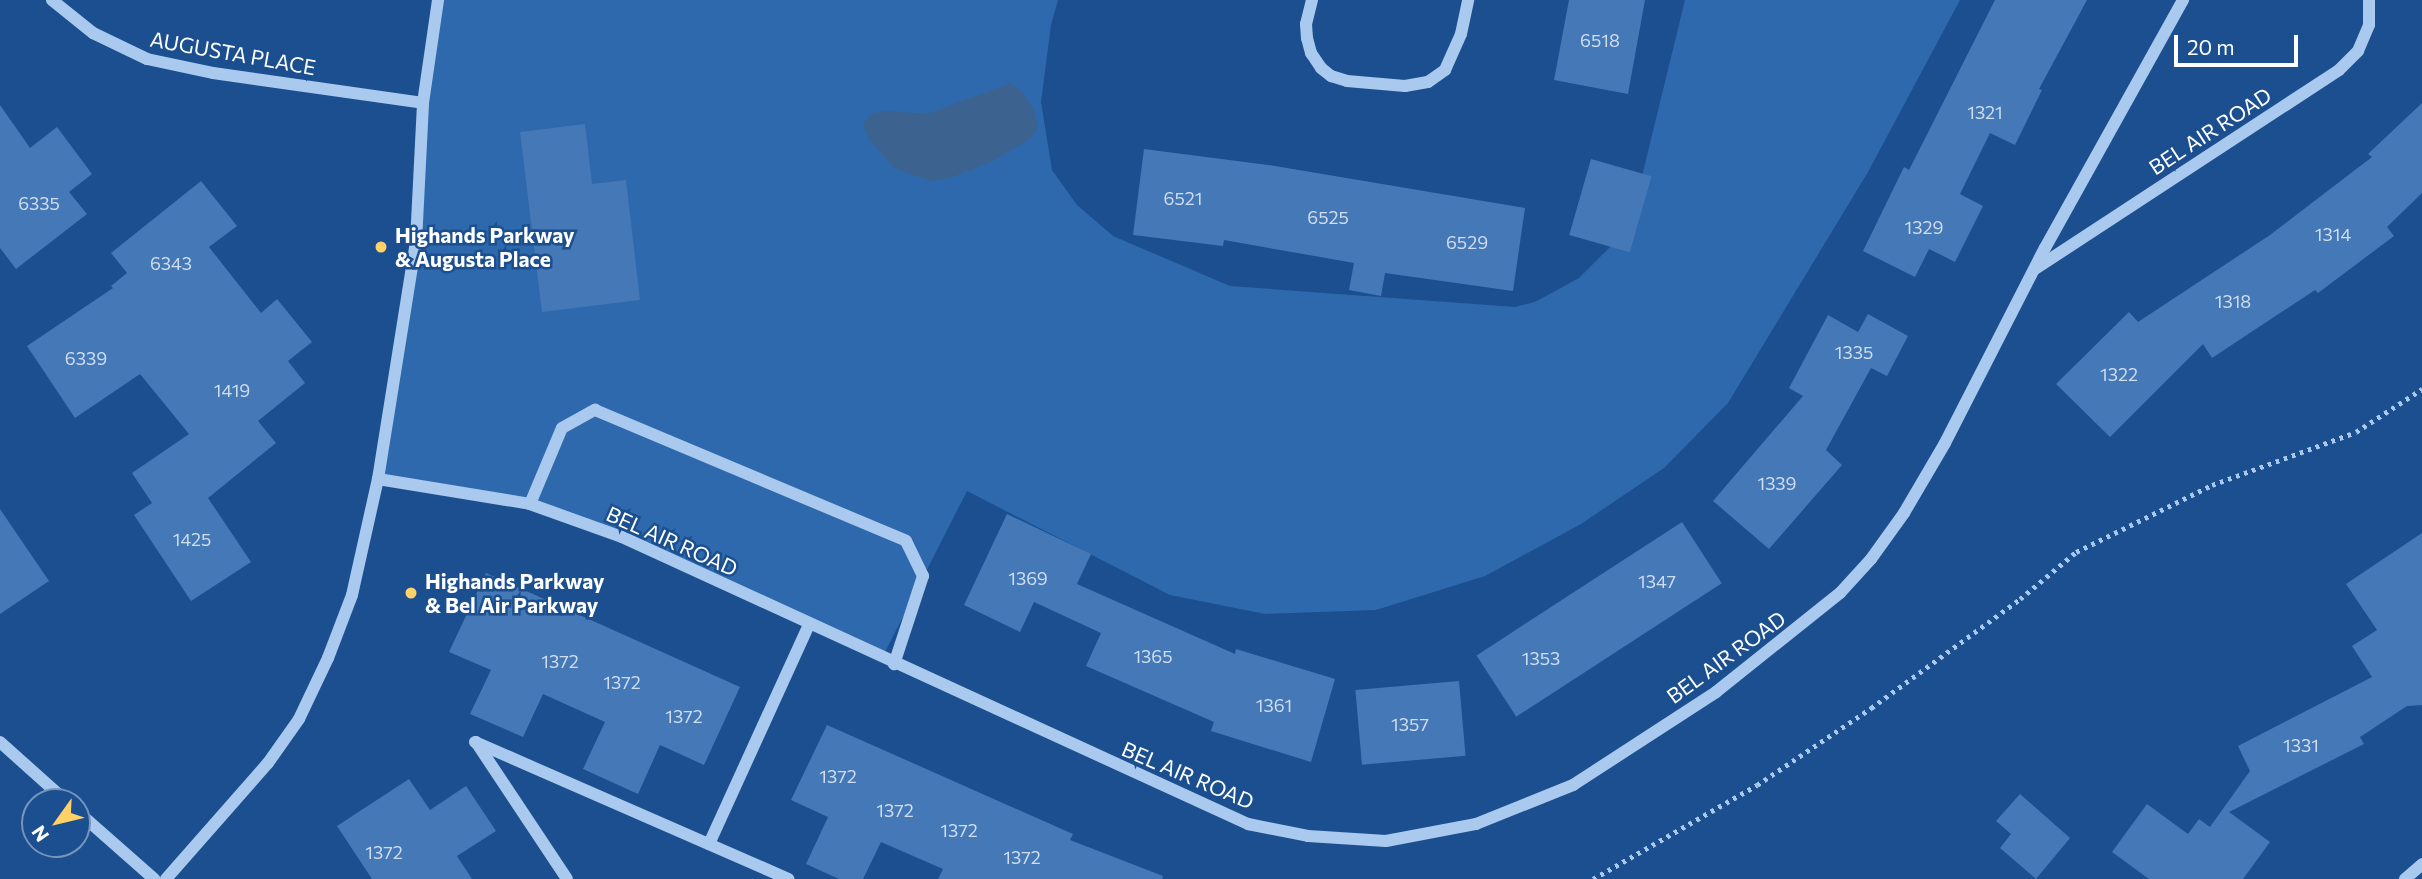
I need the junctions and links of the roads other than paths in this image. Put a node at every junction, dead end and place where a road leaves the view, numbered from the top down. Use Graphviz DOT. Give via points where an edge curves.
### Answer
graph roads {
  1 [pos="52,0"];
  2 [pos="438,0"];
  3 [pos="1312,0"];
  4 [pos="1468,0"];
  5 [pos="2183,0"];
  6 [pos="2369,0"];
  7 [pos="423,103"];
  8 [pos="2034,269"];
  9 [pos="378,480"];
  10 [pos="530,504"];
  11 [pos="809,625"];
  12 [pos="894,664"];
  13 [pos="0,742"];
  14 [pos="51,788"];
  15 [pos="91,823"];
  16 [pos="709,844"];
  17 [pos="2422,864"];
  18 [pos="154,879"];
  19 [pos="166,879"];
  20 [pos="567,879"];
  21 [pos="788,879"];
  22 [pos="2405,879"];
  1 -- 7 [label="street, AUGUSTA PLACE" via="93,33 147,59"];
  2 -- 7 [label="street"];
  3 -- 4 [label="street" via="1307,38 1321,68 1338,79 1395,86 1428,82 1446,70 1461,34"];
  5 -- 8 [label="street, BEL AIR ROAD"];
  6 -- 8 [label="street, BEL AIR ROAD" via="2364,38 2340,70"];
  7 -- 9 [label="street" via="415,242"];
  8 -- 12 [label="street, BEL AIR ROAD" via="1904,513 1840,593 1716,692 1573,785 1476,824 1386,841 1308,836 1248,824"];
  9 -- 10 [label="street, BEL AIR ROAD"];
  9 -- 19 [label="street" via="352,595 299,719 268,763"];
  10 -- 11 [label="street, BEL AIR ROAD" via="622,537"];
  10 -- 12 [label="street" via="562,428 595,410 906,541 923,576"];
  11 -- 12 [label="street, BEL AIR ROAD"];
  11 -- 16 [label="street"];
  13 -- 14 [label="street"];
  15 -- 18 [label="street"];
  16 -- 20 [label="street" via="475,742"];
  16 -- 21 [label="street"];
  17 -- 22 [label="street"];
}
